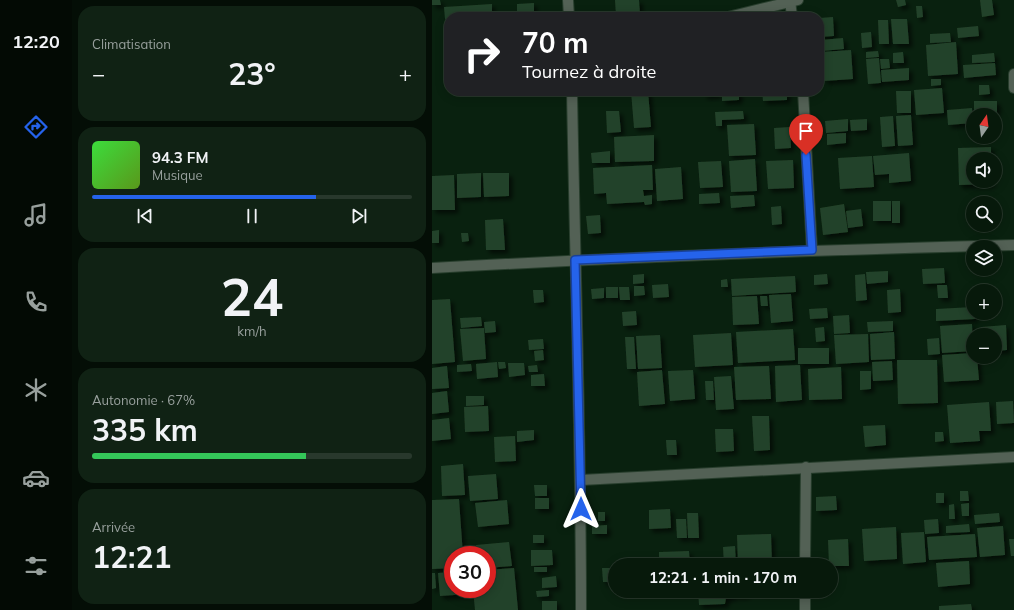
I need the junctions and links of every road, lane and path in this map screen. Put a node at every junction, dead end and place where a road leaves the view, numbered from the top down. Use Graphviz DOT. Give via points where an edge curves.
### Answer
graph roads {
  1 [pos="568,0"];
  2 [pos="792,1"];
  3 [pos="569,12"];
  4 [pos="748,12"];
  5 [pos="792,12"];
  6 [pos="1014,74"];
  7 [pos="1014,88"];
  8 [pos="572,96"];
  9 [pos="803,96"];
  10 [pos="1014,245"];
  11 [pos="812,250"];
  12 [pos="575,260"];
  13 [pos="432,268"];
  14 [pos="1014,457"];
  15 [pos="806,468"];
  16 [pos="581,480"];
  17 [pos="805,558"];
  18 [pos="805,598"];
  19 [pos="581,610"];
  20 [pos="805,610"];
  1 -- 3 [label="street"];
  2 -- 4 [label="street"];
  2 -- 5 [label="street"];
  6 -- 7 [label="street"];
  8 -- 12 [label="street"];
  9 -- 11 [label="street"];
  10 -- 11 [label="street"];
  11 -- 12 [label="street"];
  12 -- 13 [label="street"];
  12 -- 16 [label="street"];
  14 -- 15 [label="street"];
  15 -- 16 [label="street"];
  15 -- 17 [label="street"];
  16 -- 19 [label="street"];
  18 -- 20 [label="street"];
}
